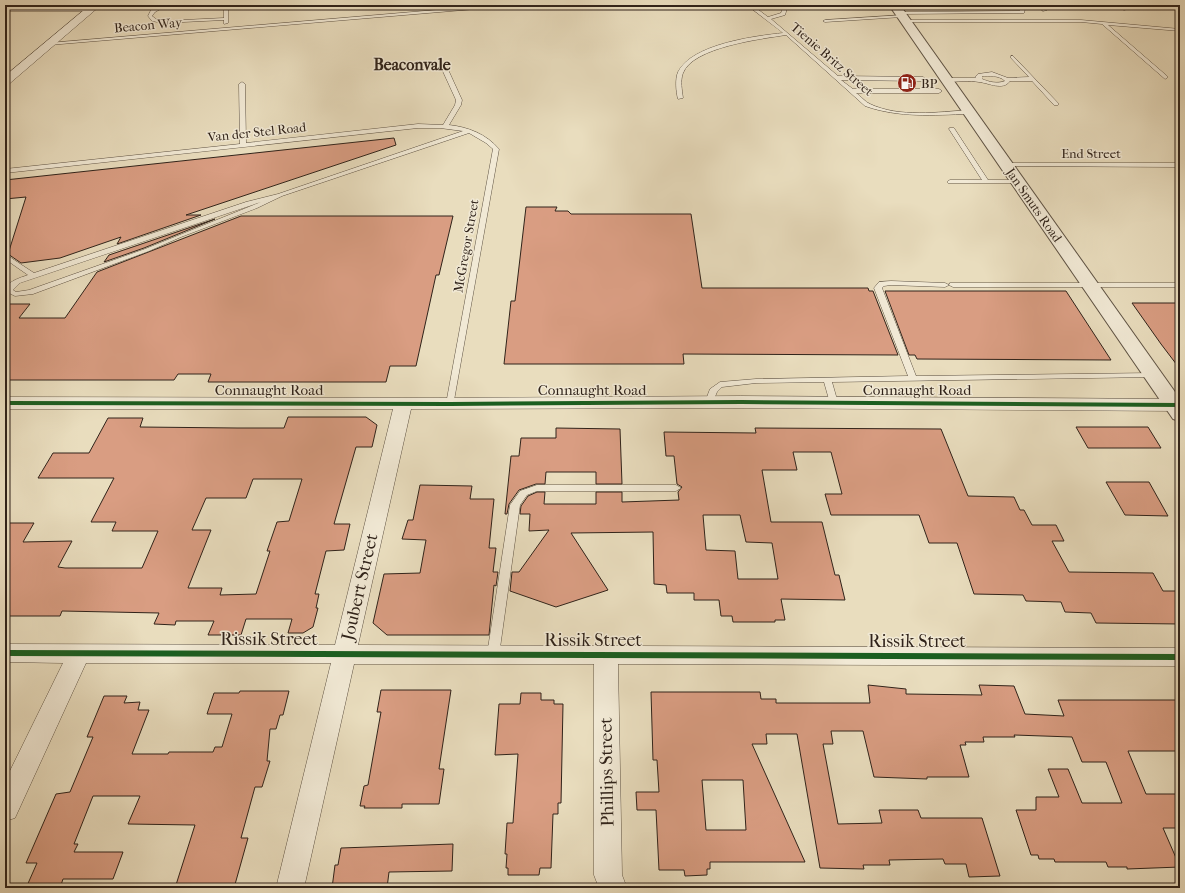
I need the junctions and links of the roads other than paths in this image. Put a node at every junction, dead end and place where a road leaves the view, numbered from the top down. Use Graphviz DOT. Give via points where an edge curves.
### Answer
graph roads {
  1 [pos="14,5"];
  2 [pos="166,5"];
  3 [pos="226,5"];
  4 [pos="511,5"];
  5 [pos="750,5"];
  6 [pos="786,5"];
  7 [pos="921,5"];
  8 [pos="993,5"];
  9 [pos="1018,5"];
  10 [pos="1040,5"];
  11 [pos="1121,5"];
  12 [pos="93,7"];
  13 [pos="1126,9"];
  14 [pos="6,10"];
  15 [pos="1045,10"];
  16 [pos="928,13"];
  17 [pos="1000,13"];
  18 [pos="900,14"];
  19 [pos="225,19"];
  20 [pos="768,19"];
  21 [pos="825,21"];
  22 [pos="1102,22"];
  23 [pos="228,30"];
  24 [pos="1180,30"];
  25 [pos="786,34"];
  26 [pos="49,44"];
  27 [pos="1013,57"];
  28 [pos="443,65"];
  29 [pos="1165,77"];
  30 [pos="835,78"];
  31 [pos="923,79"];
  32 [pos="1008,79"];
  33 [pos="1033,79"];
  34 [pos="980,80"];
  35 [pos="5,82"];
  36 [pos="242,84"];
  37 [pos="943,85"];
  38 [pos="850,90"];
  39 [pos="680,98"];
  40 [pos="1056,104"];
  41 [pos="969,112"];
  42 [pos="445,126"];
  43 [pos="952,128"];
  44 [pos="469,131"];
  45 [pos="244,144"];
  46 [pos="1006,165"];
  47 [pos="1176,165"];
  48 [pos="5,171"];
  49 [pos="950,182"];
  50 [pos="986,182"];
  51 [pos="1018,182"];
  52 [pos="280,195"];
  53 [pos="5,256"];
  54 [pos="33,275"];
  55 [pos="1090,285"];
  56 [pos="1180,286"];
  57 [pos="1153,375"];
  58 [pos="913,378"];
  59 [pos="827,380"];
  60 [pos="709,402"];
  61 [pos="834,402"];
  62 [pos="5,403"];
  63 [pos="403,404"];
  64 [pos="450,404"];
  65 [pos="1178,408"];
  66 [pos="676,488"];
  67 [pos="5,653"];
  68 [pos="79,653"];
  69 [pos="345,654"];
  70 [pos="493,655"];
  71 [pos="606,655"];
  72 [pos="1180,657"];
  73 [pos="5,809"];
  74 [pos="290,888"];
  75 [pos="613,888"];
  1 -- 14 [label="lane"];
  2 -- 19 [label="lane" via="152,11 150,16 163,22"];
  3 -- 19 [label="lane"];
  4 -- 23 [label="lane, Beacon Way" via="394,12"];
  5 -- 20 [label="lane, Tienie Britz Street"];
  6 -- 20 [label="lane" via="783,14"];
  7 -- 16 [label="lane"];
  8 -- 17 [label="lane"];
  9 -- 17 [label="lane" via="1022,12"];
  10 -- 15 [label="lane"];
  11 -- 13 [label="lane"];
  12 -- 14 [label="lane"];
  12 -- 26 [label="street"];
  16 -- 17 [label="lane"];
  16 -- 18 [label="lane"];
  18 -- 21 [label="lane"];
  18 -- 22 [label="lane"];
  18 -- 37 [label="street, Jan Smuts Road"];
  19 -- 23 [label="lane"];
  20 -- 25 [label="lane, Tienie Britz Street"];
  22 -- 24 [label="lane"];
  22 -- 29 [label="lane"];
  23 -- 26 [label="lane, Beacon Way"];
  25 -- 30 [label="lane, Tienie Britz Street"];
  25 -- 39 [label="lane" via="737,41 698,56 680,71"];
  26 -- 35 [label="street"];
  27 -- 33 [label="lane"];
  28 -- 42 [label="lane" via="459,100"];
  30 -- 31 [label="lane"];
  30 -- 38 [label="lane, Tienie Britz Street"];
  32 -- 33 [label="lane"];
  32 -- 34 [label="lane" via="1006,83 1001,84 989,84"];
  32 -- 34 [label="lane" via="985,74 978,77"];
  33 -- 40 [label="lane"];
  34 -- 37 [label="lane"];
  36 -- 45 [label="lane"];
  37 -- 38 [label="lane"];
  37 -- 41 [label="street, Jan Smuts Road"];
  38 -- 41 [label="lane, Tienie Britz Street" via="867,104 888,111"];
  41 -- 46 [label="street, Jan Smuts Road"];
  42 -- 44 [label="lane, McGregor Street"];
  42 -- 45 [label="lane, Van der Stel Road" via="418,126"];
  43 -- 50 [label="lane"];
  44 -- 52 [label="lane"];
  44 -- 64 [label="lane, McGregor Street" via="487,139 496,149"];
  45 -- 48 [label="lane, Van der Stel Road"];
  46 -- 47 [label="lane, End Street"];
  46 -- 51 [label="street, Jan Smuts Road"];
  49 -- 50 [label="lane"];
  50 -- 51 [label="lane"];
  51 -- 55 [label="street, Jan Smuts Road"];
  52 -- 54 [label="lane" via="248,203"];
  52 -- 54 [label="lane" via="255,208 140,253 30,292 14,294 9,291 11,284"];
  53 -- 54 [label="lane"];
  55 -- 56 [label="lane"];
  55 -- 57 [label="street, Jan Smuts Road"];
  55 -- 58 [label="lane" via="882,284 878,288"];
  57 -- 58 [label="lane"];
  57 -- 65 [label="street, Jan Smuts Road"];
  58 -- 59 [label="lane"];
  59 -- 60 [label="lane" via="730,383 713,390"];
  59 -- 61 [label="lane"];
  60 -- 61 [label="street, Connaught Road"];
  60 -- 64 [label="street, Connaught Road"];
  61 -- 65 [label="street, Connaught Road"];
  62 -- 63 [label="street, Connaught Road"];
  63 -- 64 [label="street, Connaught Road"];
  63 -- 69 [label="street, Joubert Street"];
  66 -- 70 [label="lane" via="537,488 523,492 515,505"];
  67 -- 68 [label="street, Rissik Street"];
  68 -- 69 [label="street, Rissik Street"];
  68 -- 73 [label="street"];
  69 -- 70 [label="street, Rissik Street"];
  69 -- 74 [label="street, Joubert Street"];
  70 -- 71 [label="street, Rissik Street"];
  71 -- 72 [label="street, Rissik Street"];
  71 -- 75 [label="street, Phillips Street" via="608,875"];
}
